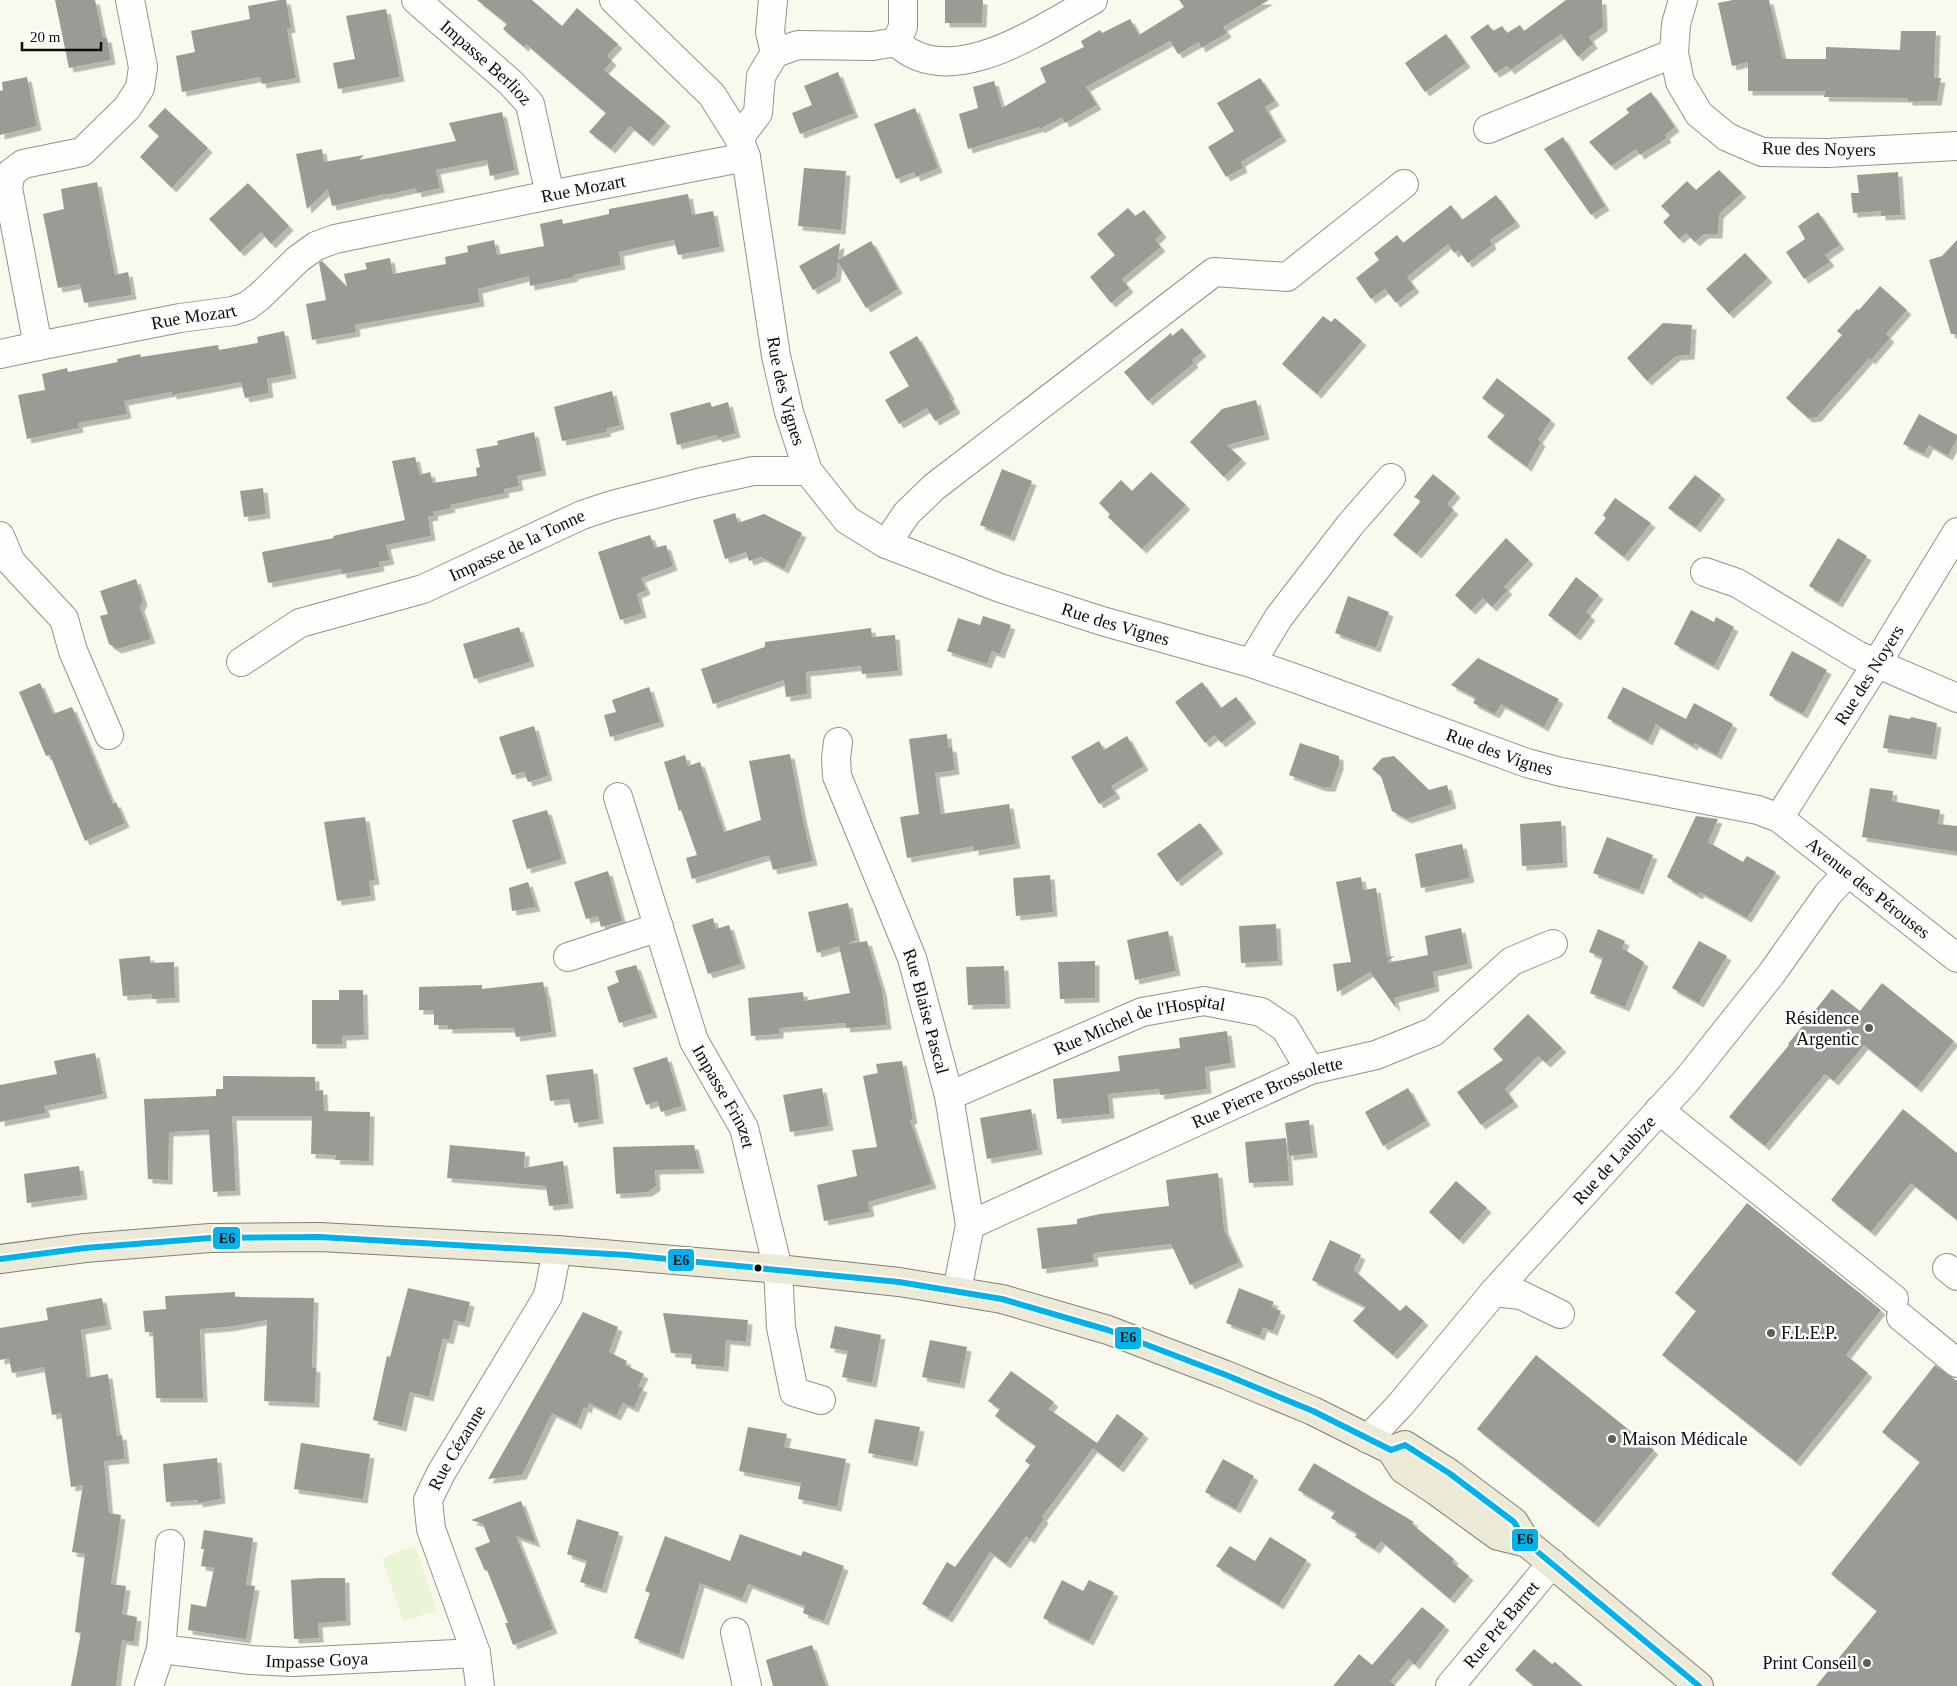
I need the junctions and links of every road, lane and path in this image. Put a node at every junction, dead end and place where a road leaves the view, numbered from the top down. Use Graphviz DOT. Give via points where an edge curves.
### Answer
graph roads {
  1 [pos="130,0"];
  2 [pos="416,0"];
  3 [pos="614,0"];
  4 [pos="773,0"];
  5 [pos="903,0"];
  6 [pos="1093,0"];
  7 [pos="1683,0"];
  8 [pos="896,42"];
  9 [pos="776,53"];
  10 [pos="1674,53"];
  11 [pos="1488,129"];
  12 [pos="1957,146"];
  13 [pos="743,148"];
  14 [pos="1404,184"];
  15 [pos="550,195"];
  16 [pos="38,346"];
  17 [pos="0,354"];
  18 [pos="808,471"];
  19 [pos="1391,478"];
  20 [pos="1957,532"];
  21 [pos="0,536"];
  22 [pos="886,544"];
  23 [pos="1705,572"];
  24 [pos="241,662"];
  25 [pos="1250,663"];
  26 [pos="1878,663"];
  27 [pos="1957,698"];
  28 [pos="109,735"];
  29 [pos="838,742"];
  30 [pos="618,797"];
  31 [pos="1779,818"];
  32 [pos="1848,872"];
  33 [pos="659,927"];
  34 [pos="1553,944"];
  35 [pos="568,957"];
  36 [pos="1957,958"];
  37 [pos="1310,1070"];
  38 [pos="949,1096"];
  39 [pos="1659,1110"];
  40 [pos="970,1225"];
  41 [pos="557,1250"];
  42 [pos="0,1259"];
  43 [pos="778,1269"];
  44 [pos="957,1291"];
  45 [pos="1494,1292"];
  46 [pos="1560,1314"];
  47 [pos="1957,1363"];
  48 [pos="821,1400"];
  49 [pos="1380,1445"];
  50 [pos="170,1544"];
  51 [pos="1552,1564"];
  52 [pos="736,1632"];
  53 [pos="161,1649"];
  54 [pos="476,1653"];
  55 [pos="149,1686"];
  56 [pos="480,1686"];
  57 [pos="747,1686"];
  58 [pos="1450,1686"];
  59 [pos="1698,1686"];
  1 -- 16 [label="street" via="143,67 140,88 127,108 82,152 23,164 11,173 8,188"];
  2 -- 15 [label="street, Impasse Berlioz" via="530,104"];
  3 -- 13 [label="street, Rue des Vignes" via="712,95"];
  4 -- 9 [label="street" via="770,32"];
  5 -- 8 [label="street" via="903,27"];
  6 -- 8 [label="street" via="985,56 936,61 907,52"];
  7 -- 10 [label="street, Rue des Noyers" via="1676,24"];
  8 -- 9 [label="street" via="872,46 798,45"];
  9 -- 13 [label="street" via="761,76 758,113"];
  10 -- 11 [label="street"];
  10 -- 12 [label="street, Rue des Noyers" via="1680,82 1700,114 1727,137 1762,152 1828,153"];
  13 -- 15 [label="street, Rue Mozart"];
  13 -- 18 [label="street, Rue des Vignes" via="776,356"];
  14 -- 22 [label="street" via="1287,276 1214,272 934,487 906,513"];
  15 -- 16 [label="street, Rue Mozart" via="336,239 316,246 259,297 233,311"];
  16 -- 17 [label="street, Rue Mozart"];
  18 -- 22 [label="street, Rue des Vignes" via="848,520"];
  18 -- 24 [label="street, Impasse de la Tonne" via="752,470 612,505 423,589 300,623"];
  19 -- 25 [label="street" via="1350,524 1284,610"];
  20 -- 26 [label="street, Rue des Noyers"];
  21 -- 28 [label="street" via="11,562 64,619 73,651"];
  22 -- 25 [label="street, Rue des Vignes" via="1009,591"];
  23 -- 26 [label="street" via="1737,583 1857,655"];
  25 -- 31 [label="street, Rue des Vignes" via="1527,763 1758,810"];
  26 -- 27 [label="street"];
  26 -- 31 [label="street, Rue des Noyers"];
  29 -- 38 [label="street, Rue Blaise Pascal" via="837,776 912,958"];
  30 -- 33 [label="street, Impasse Frinzet"];
  31 -- 32 [label="street, Avenue des Pérouses"];
  32 -- 36 [label="street, Avenue des Pérouses"];
  32 -- 39 [label="street, Rue de Laubize" via="1828,894 1741,1012"];
  33 -- 35 [label="street"];
  33 -- 43 [label="street, Impasse Frinzet" via="694,1041 744,1128"];
  34 -- 37 [label="street, Rue Pierre Brossolette" via="1512,961 1433,1032 1376,1055"];
  37 -- 38 [label="street, Rue Michel de l'Hospital" via="1285,1028 1261,1012 1204,1001 1142,1012"];
  37 -- 40 [label="street, Rue Pierre Brossolette"];
  38 -- 40 [label="street, Rue Blaise Pascal"];
  39 -- 45 [label="street, Rue de Laubize"];
  39 -- 47 [label="street" via="1897,1308"];
  40 -- 44 [label="street, Rue Blaise Pascal"];
  41 -- 42 [label="main road" via="320,1236 220,1238 85,1248"];
  41 -- 43 [label="main road"];
  41 -- 54 [label="street, Rue Cézanne" via="548,1296 428,1500 431,1529"];
  43 -- 44 [label="main road"];
  43 -- 48 [label="street, Impasse Frinzet" via="781,1327 794,1392"];
  44 -- 49 [label="main road" via="1002,1299 1108,1330 1313,1411"];
  45 -- 46 [label="street" via="1522,1295"];
  45 -- 49 [label="street, Rue de Laubize" via="1401,1404"];
  49 -- 51 [label="main road" via="1405,1445 1449,1473 1514,1522 1527,1543"];
  50 -- 53 [label="street"];
  51 -- 58 [label="street, Rue Pré Barret"];
  51 -- 59 [label="main road"];
  52 -- 57 [label="street"];
  53 -- 54 [label="street, Impasse Goya" via="292,1662"];
  53 -- 55 [label="street"];
  54 -- 56 [label="street, Rue Cézanne"];
}
